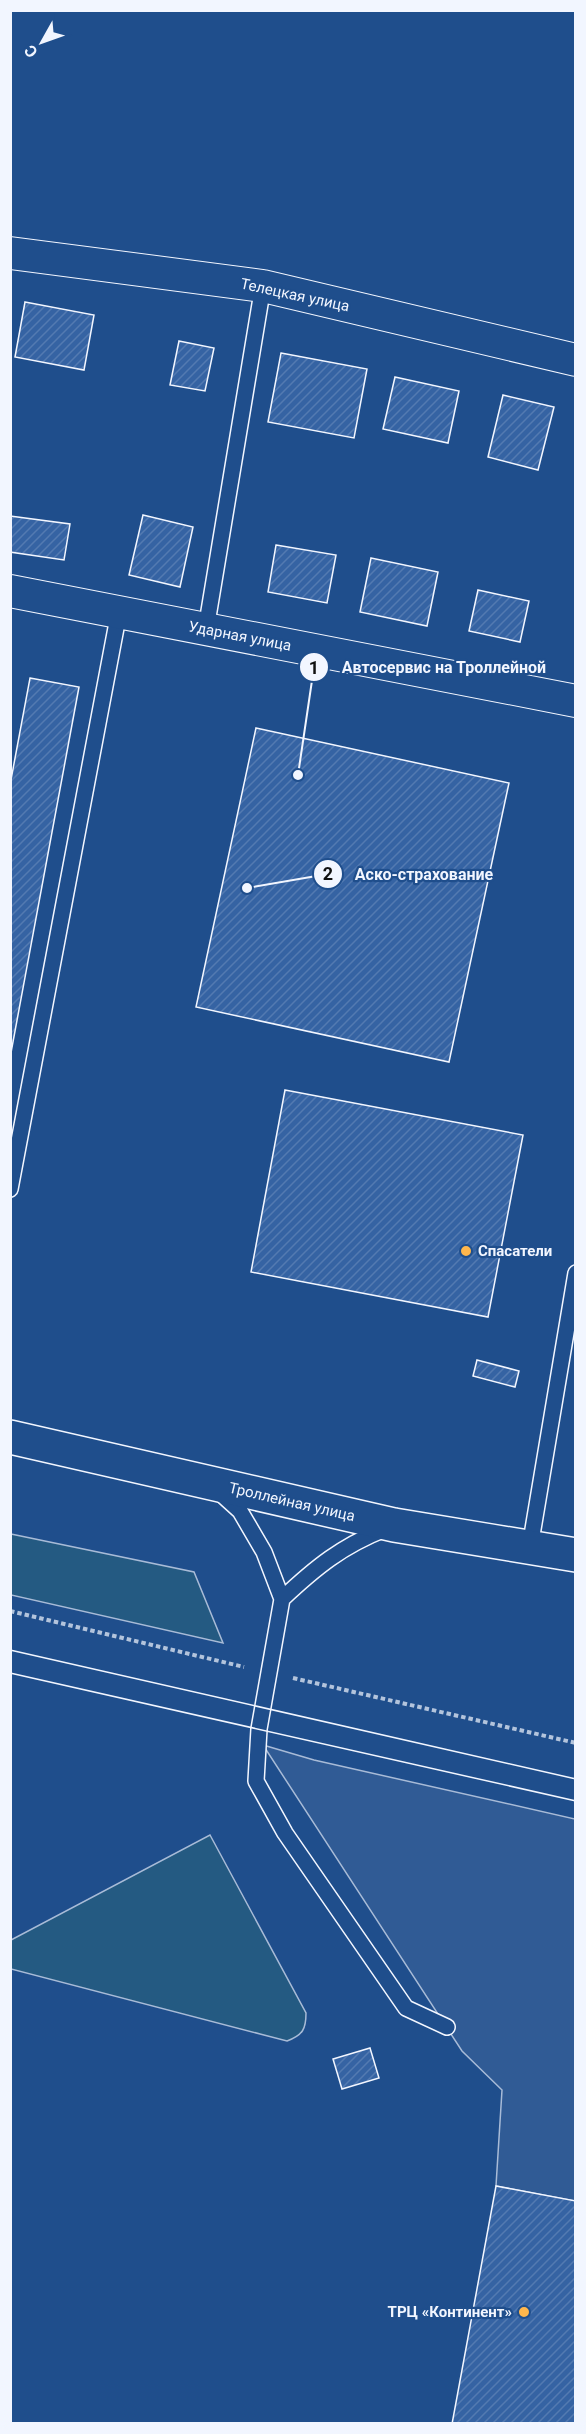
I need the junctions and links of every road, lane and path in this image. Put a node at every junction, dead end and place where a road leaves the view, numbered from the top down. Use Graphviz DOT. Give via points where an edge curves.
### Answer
graph roads {
  1 [pos="10,253"];
  2 [pos="263,285"];
  3 [pos="576,360"];
  4 [pos="10,591"];
  5 [pos="119,612"];
  6 [pos="206,629"];
  7 [pos="576,701"];
  8 [pos="10,1189"];
  9 [pos="576,1273"];
  10 [pos="10,1437"];
  11 [pos="209,1482"];
  12 [pos="394,1525"];
  13 [pos="530,1547"];
  14 [pos="576,1556"];
  15 [pos="282,1599"];
  16 [pos="10,1611"];
  17 [pos="270,1673"];
  18 [pos="576,1743"];
  19 [pos="447,2027"];
  1 -- 2 [label="street, Телецкая улица"];
  2 -- 3 [label="street, Телецкая улица"];
  2 -- 6 [label="lane"];
  4 -- 5 [label="street, Ударная улица"];
  5 -- 6 [label="street, Ударная улица"];
  5 -- 8 [label="lane"];
  6 -- 7 [label="street, Ударная улица"];
  9 -- 13 [label="lane"];
  10 -- 11 [label="main road, Троллейная улица"];
  11 -- 12 [label="main road, Троллейная улица"];
  11 -- 15 [label="lane" via="240,1511 264,1552"];
  12 -- 13 [label="main road, Троллейная улица"];
  12 -- 15 [label="lane" via="352,1542"];
  13 -- 14 [label="main road, Троллейная улица"];
  15 -- 17 [label="lane"];
  16 -- 17 [label="path"];
  17 -- 18 [label="path"];
  17 -- 19 [label="lane" via="259,1729 256,1781 285,1833 406,2008"];
}
